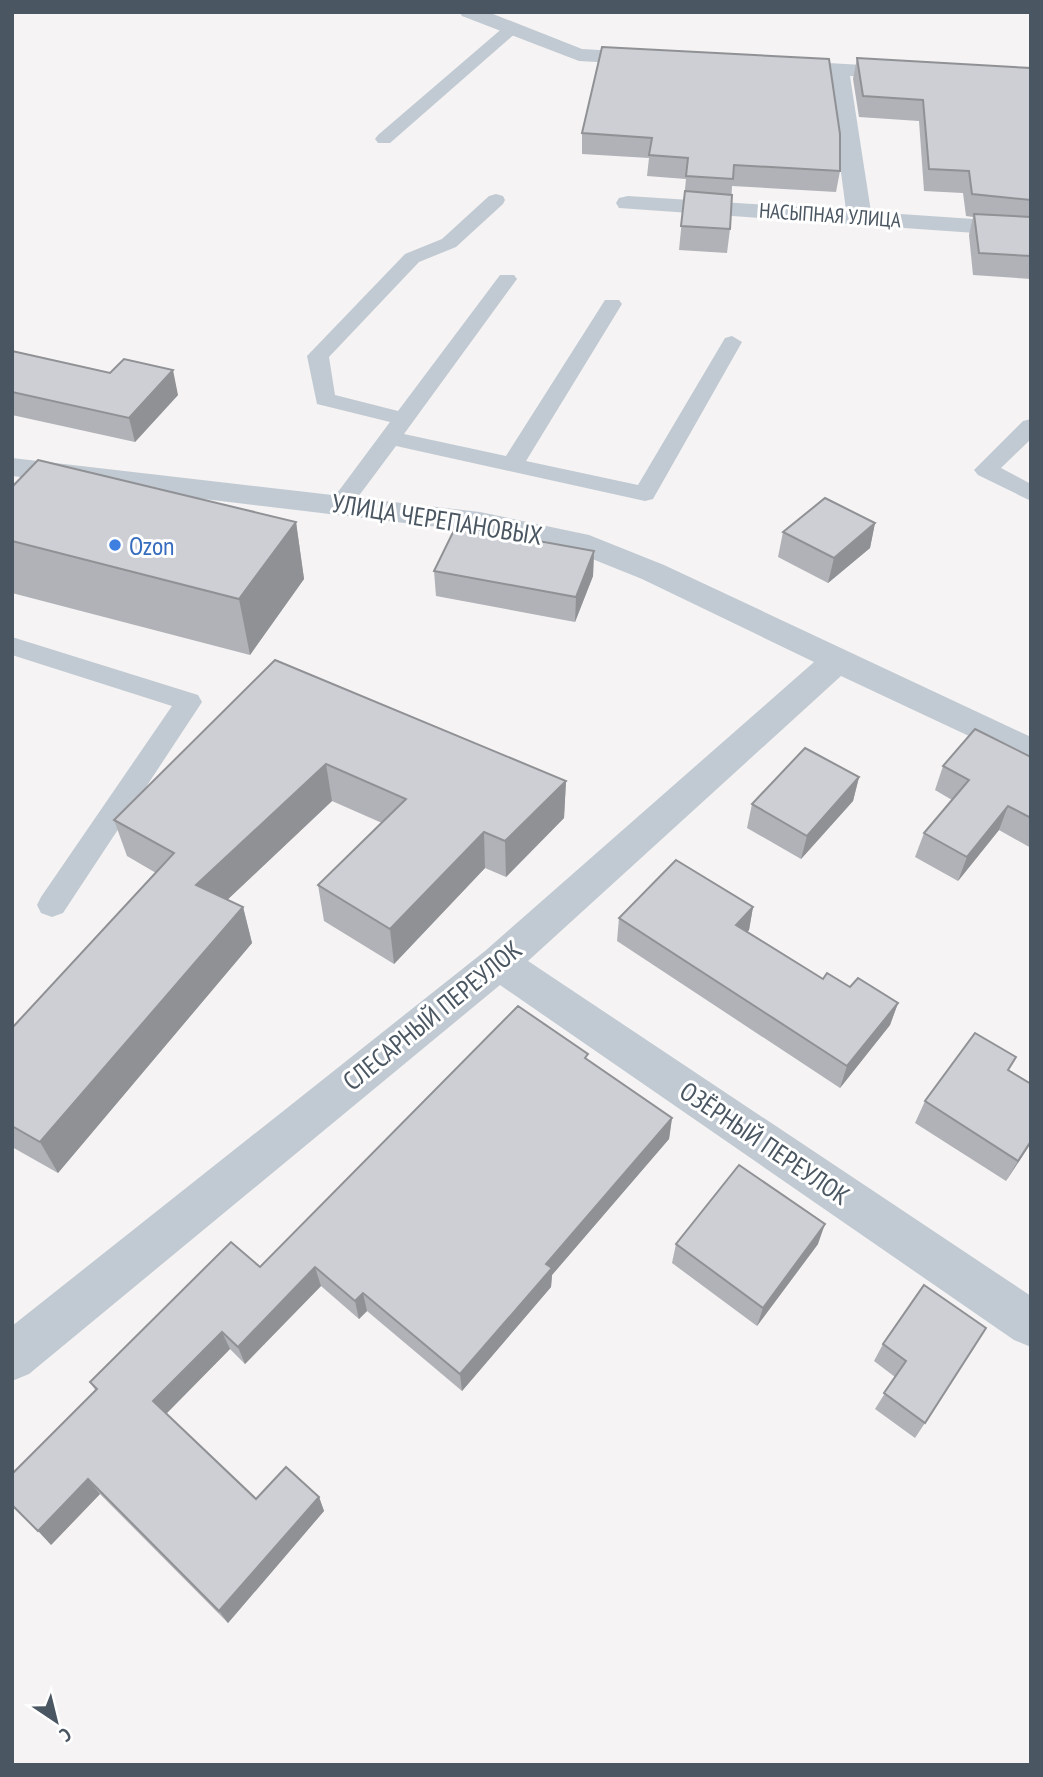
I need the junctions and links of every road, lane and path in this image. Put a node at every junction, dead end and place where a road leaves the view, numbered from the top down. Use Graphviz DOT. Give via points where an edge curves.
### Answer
graph roads {
  1 [pos="468,12"];
  2 [pos="511,29"];
  3 [pos="674,60"];
  4 [pos="756,65"];
  5 [pos="838,69"];
  6 [pos="921,74"];
  7 [pos="384,139"];
  8 [pos="496,200"];
  9 [pos="628,203"];
  10 [pos="859,216"];
  11 [pos="1031,230"];
  12 [pos="507,279"];
  13 [pos="612,304"];
  14 [pos="732,342"];
  15 [pos="1031,426"];
  16 [pos="398,428"];
  17 [pos="512,464"];
  18 [pos="12,467"];
  19 [pos="1031,494"];
  20 [pos="341,503"];
  21 [pos="12,646"];
  22 [pos="839,659"];
  23 [pos="1031,752"];
  24 [pos="52,905"];
  25 [pos="499,963"];
  26 [pos="1031,1324"];
  27 [pos="12,1357"];
  1 -- 2 [label="street"];
  2 -- 3 [label="street" via="579,55"];
  2 -- 7 [label="lane"];
  4 -- 5 [label="street"];
  5 -- 6 [label="street"];
  5 -- 10 [label="street"];
  8 -- 16 [label="lane" via="449,243 412,258 318,356 325,399"];
  9 -- 10 [label="street, НАСЫПНАЯ УЛИЦА"];
  10 -- 11 [label="street, НАСЫПНАЯ УЛИЦА"];
  12 -- 16 [label="lane"];
  13 -- 17 [label="lane"];
  14 -- 17 [label="lane" via="645,495"];
  15 -- 19 [label="lane" via="986,470"];
  16 -- 17 [label="lane"];
  16 -- 20 [label="lane"];
  18 -- 20 [label="street, УЛИЦА ЧЕРЕПАНОВЫХ" via="55,481"];
  20 -- 22 [label="street, УЛИЦА ЧЕРЕПАНОВЫХ" via="480,522 578,542"];
  21 -- 24 [label="lane" via="189,702"];
  22 -- 23 [label="street, УЛИЦА ЧЕРЕПАНОВЫХ"];
  22 -- 25 [label="street, СЛЕСАРНЫЙ ПЕРЕУЛОК"];
  25 -- 26 [label="street, ОЗЁРНЫЙ ПЕРЕУЛОК"];
  25 -- 27 [label="street, СЛЕСАРНЫЙ ПЕРЕУЛОК"];
}
